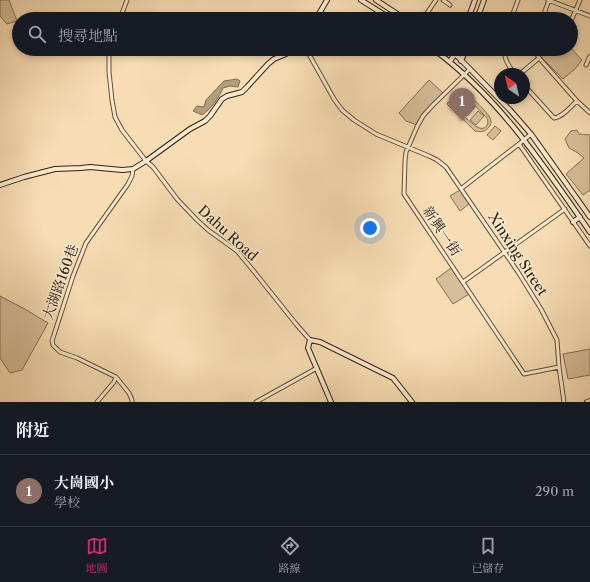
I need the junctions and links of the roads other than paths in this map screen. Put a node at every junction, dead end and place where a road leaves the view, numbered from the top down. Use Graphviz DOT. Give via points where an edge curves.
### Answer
graph roads {
  1 [pos="127,0"];
  2 [pos="327,0"];
  3 [pos="361,0"];
  4 [pos="376,0"];
  5 [pos="436,0"];
  6 [pos="443,0"];
  7 [pos="475,0"];
  8 [pos="484,0"];
  9 [pos="518,0"];
  10 [pos="548,0"];
  11 [pos="580,0"];
  12 [pos="450,4"];
  13 [pos="576,11"];
  14 [pos="123,12"];
  15 [pos="320,12"];
  16 [pos="380,12"];
  17 [pos="394,12"];
  18 [pos="428,12"];
  19 [pos="471,12"];
  20 [pos="480,12"];
  21 [pos="514,12"];
  22 [pos="544,12"];
  23 [pos="590,16"];
  24 [pos="109,56"];
  25 [pos="281,56"];
  26 [pos="310,56"];
  27 [pos="442,56"];
  28 [pos="454,56"];
  29 [pos="457,56"];
  30 [pos="464,56"];
  31 [pos="504,56"];
  32 [pos="590,56"];
  33 [pos="540,58"];
  34 [pos="462,61"];
  35 [pos="450,62"];
  36 [pos="586,65"];
  37 [pos="509,68"];
  38 [pos="528,68"];
  39 [pos="470,69"];
  40 [pos="465,74"];
  41 [pos="530,92"];
  42 [pos="577,101"];
  43 [pos="590,113"];
  44 [pos="531,134"];
  45 [pos="524,140"];
  46 [pos="519,144"];
  47 [pos="408,147"];
  48 [pos="146,161"];
  49 [pos="133,168"];
  50 [pos="0,185"];
  51 [pos="462,188"];
  52 [pos="565,209"];
  53 [pos="580,217"];
  54 [pos="590,217"];
  55 [pos="573,222"];
  56 [pos="590,232"];
  57 [pos="590,246"];
  58 [pos="505,252"];
  59 [pos="463,282"];
  60 [pos="310,340"];
  61 [pos="559,367"];
  62 [pos="317,368"];
  63 [pos="116,377"];
  64 [pos="590,401"];
  65 [pos="97,402"];
  66 [pos="132,402"];
  67 [pos="256,402"];
  68 [pos="331,402"];
  69 [pos="412,402"];
  70 [pos="564,402"];
  71 [pos="587,402"];
  1 -- 14 [label="street"];
  2 -- 15 [label="street"];
  3 -- 16 [label="street"];
  4 -- 17 [label="street"];
  5 -- 18 [label="street"];
  6 -- 12 [label="street"];
  7 -- 19 [label="street"];
  8 -- 20 [label="street"];
  9 -- 21 [label="street"];
  10 -- 13 [label="street"];
  10 -- 22 [label="street"];
  11 -- 13 [label="street"];
  13 -- 23 [label="street"];
  24 -- 48 [label="street, Dahu Road" via="108,72 116,117 122,130"];
  25 -- 48 [label="street" via="268,64 242,92 222,99 205,121 185,132"];
  26 -- 47 [label="street, Xinxing Street" via="342,110 376,134"];
  27 -- 35 [label="street"];
  28 -- 35 [label="street"];
  29 -- 34 [label="street"];
  30 -- 34 [label="street"];
  31 -- 37 [label="street"];
  32 -- 36 [label="street"];
  33 -- 38 [label="street"];
  33 -- 42 [label="street"];
  34 -- 35 [label="street"];
  34 -- 39 [label="street"];
  35 -- 40 [label="street"];
  39 -- 40 [label="street, 新興一街"];
  39 -- 44 [label="street"];
  40 -- 45 [label="street"];
  40 -- 47 [label="street, 新興一街" via="424,116"];
  41 -- 42 [label="street" via="554,118"];
  42 -- 43 [label="street"];
  44 -- 45 [label="street"];
  44 -- 54 [label="street"];
  45 -- 46 [label="street"];
  45 -- 53 [label="street"];
  46 -- 51 [label="street"];
  46 -- 52 [label="street"];
  47 -- 51 [label="street, Xinxing Street" via="437,160 446,167"];
  47 -- 59 [label="street, 新興一街" via="404,194"];
  48 -- 49 [label="street"];
  48 -- 60 [label="street, Dahu Road" via="154,167 188,211 208,230 237,251"];
  49 -- 50 [label="street" via="55,169"];
  49 -- 63 [label="street, 大湖路160巷" via="128,184 86,243 72,276 52,341 60,352"];
  51 -- 58 [label="street, Xinxing Street"];
  52 -- 55 [label="street"];
  52 -- 58 [label="street"];
  53 -- 55 [label="street"];
  53 -- 56 [label="street"];
  55 -- 57 [label="street"];
  58 -- 59 [label="street"];
  58 -- 61 [label="street, Xinxing Street" via="557,340"];
  59 -- 61 [label="street, 新興一街" via="524,374"];
  60 -- 62 [label="street" via="308,348"];
  60 -- 69 [label="street" via="320,342 393,378"];
  61 -- 70 [label="street, Xinxing Street"];
  62 -- 67 [label="street"];
  62 -- 68 [label="street"];
  63 -- 65 [label="street"];
  63 -- 66 [label="street"];
  64 -- 71 [label="street"];
}
